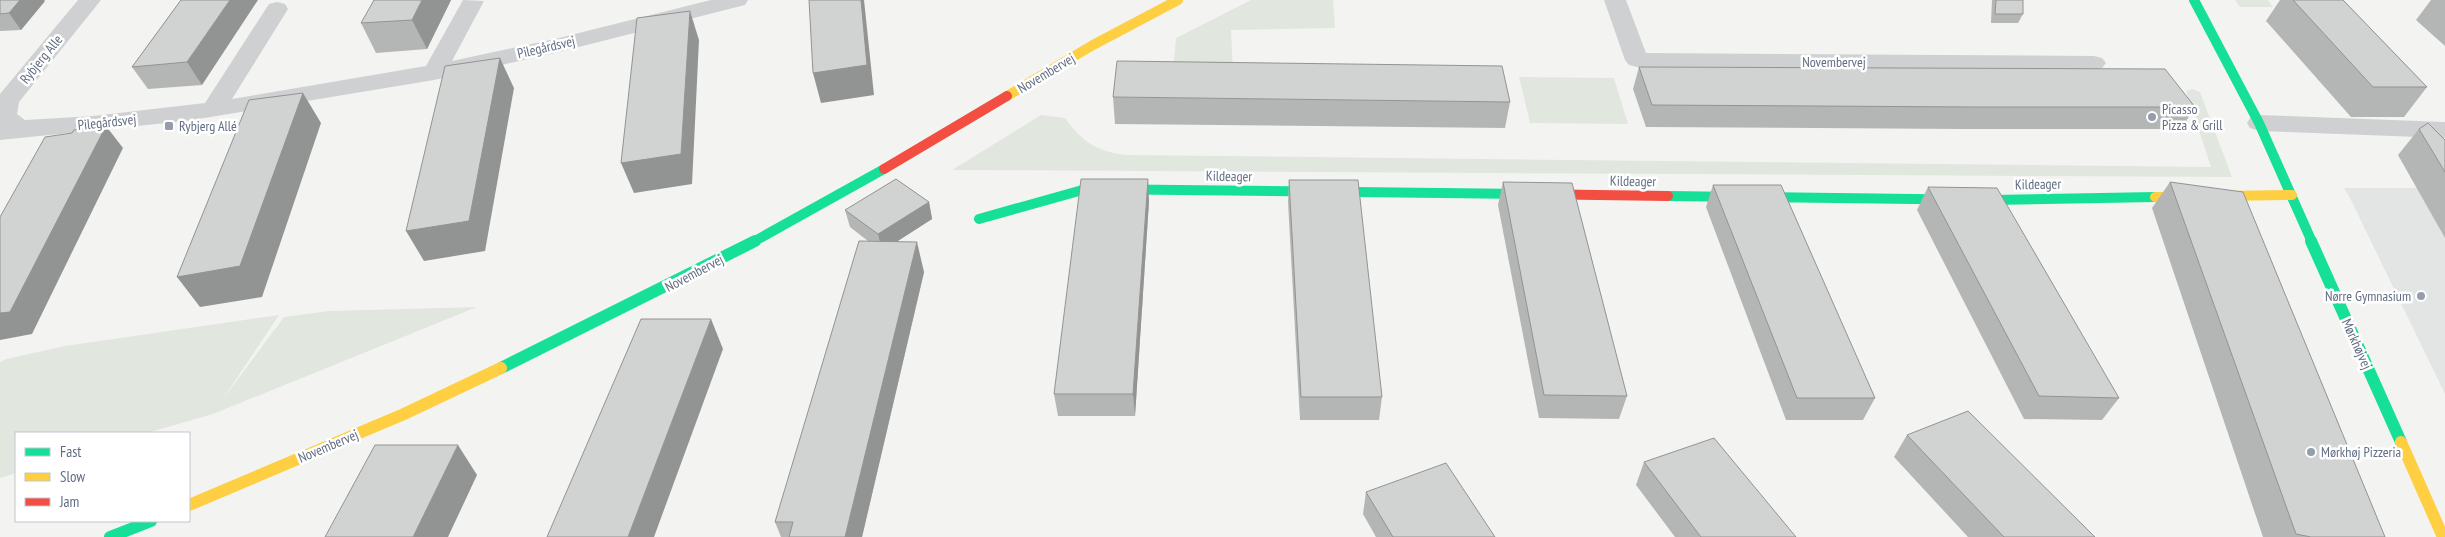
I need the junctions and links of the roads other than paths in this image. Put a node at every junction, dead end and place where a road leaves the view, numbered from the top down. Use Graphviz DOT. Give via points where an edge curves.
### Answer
graph roads {
  1 [pos="90,0"];
  2 [pos="737,0"];
  3 [pos="1615,0"];
  4 [pos="2194,0"];
  5 [pos="473,1"];
  6 [pos="1173,1"];
  7 [pos="277,9"];
  8 [pos="663,10"];
  9 [pos="2094,63"];
  10 [pos="434,73"];
  11 [pos="214,108"];
  12 [pos="2259,123"];
  13 [pos="38,130"];
  14 [pos="2445,130"];
  15 [pos="0,132"];
  16 [pos="2292,195"];
  17 [pos="979,219"];
  18 [pos="190,505"];
  19 [pos="148,522"];
  20 [pos="110,537"];
  21 [pos="2443,537"];
  1 -- 13 [label="street, Rybjerg Alle" via="7,101 5,116 18,127"];
  2 -- 8 [label="street, Pilegårdsvej"];
  3 -- 9 [label="street, Novembervej" via="1638,60"];
  4 -- 12 [label="street, Mørkhøjvej"];
  5 -- 10 [label="street"];
  6 -- 18 [label="street, Novembervej" via="819,207 604,319 404,414"];
  7 -- 11 [label="street"];
  8 -- 10 [label="street, Pilegårdsvej"];
  10 -- 11 [label="street, Pilegårdsvej"];
  11 -- 13 [label="street, Pilegårdsvej"];
  12 -- 14 [label="street"];
  12 -- 16 [label="street, Mørkhøjvej"];
  13 -- 15 [label="street, Pilegårdsvej"];
  16 -- 17 [label="street, Kildeager" via="1992,200 1086,189"];
  16 -- 21 [label="street, Mørkhøjvej"];
  19 -- 20 [label="street"];
}
